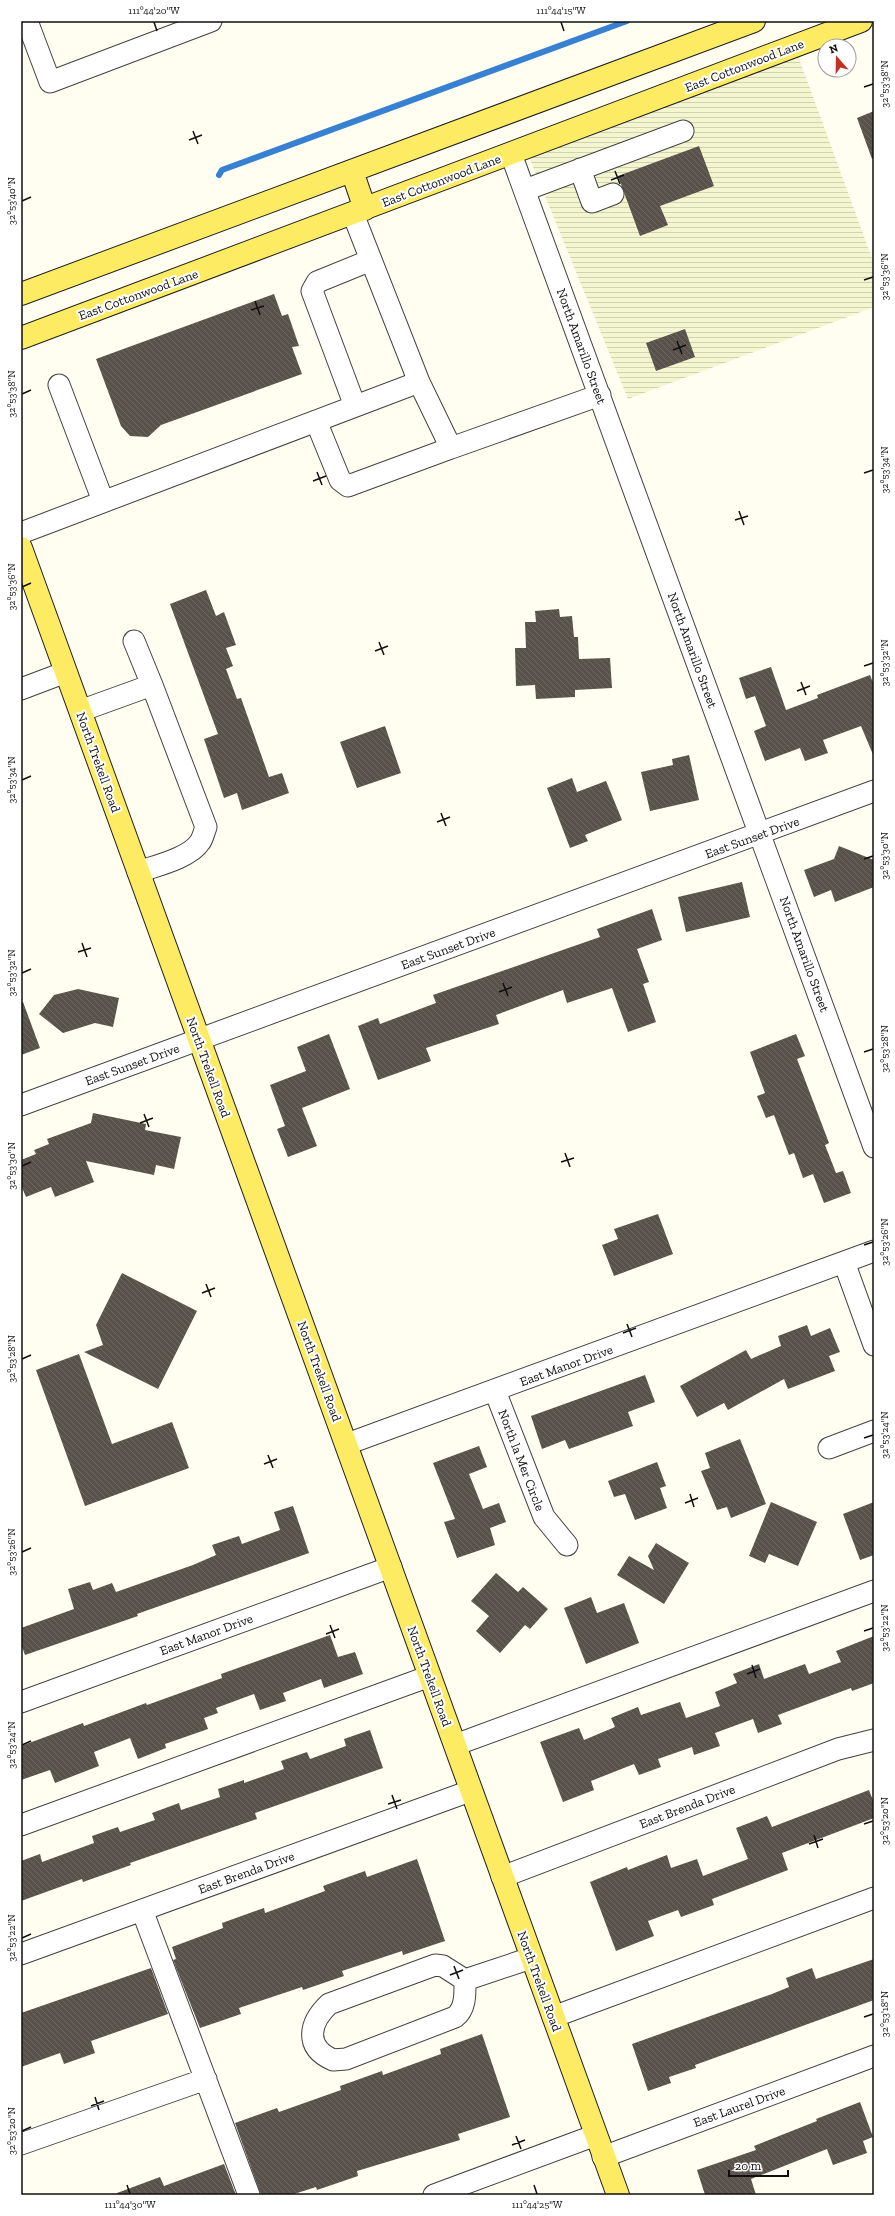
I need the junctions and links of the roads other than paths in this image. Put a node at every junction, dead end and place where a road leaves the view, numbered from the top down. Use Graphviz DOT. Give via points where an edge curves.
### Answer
graph roads {
  1 [pos="27,21"];
  2 [pos="211,21"];
  3 [pos="754,21"];
  4 [pos="861,21"];
  5 [pos="683,131"];
  6 [pos="512,154"];
  7 [pos="580,169"];
  8 [pos="352,171"];
  9 [pos="524,190"];
  10 [pos="614,194"];
  11 [pos="359,212"];
  12 [pos="371,260"];
  13 [pos="21,294"];
  14 [pos="21,338"];
  15 [pos="418,382"];
  16 [pos="59,385"];
  17 [pos="600,395"];
  18 [pos="355,406"];
  19 [pos="316,421"];
  20 [pos="451,448"];
  21 [pos="103,502"];
  22 [pos="21,533"];
  23 [pos="21,548"];
  24 [pos="27,585"];
  25 [pos="134,641"];
  26 [pos="66,672"];
  27 [pos="152,685"];
  28 [pos="21,689"];
  29 [pos="80,711"];
  30 [pos="874,791"];
  31 [pos="761,833"];
  32 [pos="138,872"];
  33 [pos="198,1039"];
  34 [pos="21,1105"];
  35 [pos="874,1146"];
  36 [pos="874,1251"];
  37 [pos="844,1262"];
  38 [pos="874,1345"];
  39 [pos="495,1391"];
  40 [pos="874,1431"];
  41 [pos="347,1444"];
  42 [pos="829,1448"];
  43 [pos="567,1545"];
  44 [pos="391,1567"];
  45 [pos="874,1591"];
  46 [pos="430,1676"];
  47 [pos="21,1702"];
  48 [pos="874,1740"];
  49 [pos="455,1745"];
  50 [pos="470,1791"];
  51 [pos="21,1824"];
  52 [pos="502,1877"];
  53 [pos="874,1898"];
  54 [pos="142,1910"];
  55 [pos="21,1954"];
  56 [pos="531,1958"];
  57 [pos="465,1980"];
  58 [pos="553,2017"];
  59 [pos="874,2056"];
  60 [pos="206,2079"];
  61 [pos="596,2135"];
  62 [pos="21,2144"];
  63 [pos="604,2156"];
  64 [pos="455,2191"];
  65 [pos="250,2195"];
  66 [pos="434,2195"];
  67 [pos="618,2195"];
  1 -- 2 [label="street" via="50,82"];
  3 -- 8 [label="main road"];
  4 -- 6 [label="main road, East Cottonwood Lane"];
  5 -- 7 [label="street"];
  6 -- 9 [label="street, North Amarillo Street"];
  6 -- 11 [label="main road, East Cottonwood Lane"];
  7 -- 9 [label="street"];
  7 -- 10 [label="street" via="592,202"];
  8 -- 11 [label="main road"];
  8 -- 13 [label="main road"];
  9 -- 17 [label="street, North Amarillo Street"];
  11 -- 12 [label="street"];
  11 -- 14 [label="main road, East Cottonwood Lane"];
  12 -- 15 [label="street"];
  12 -- 18 [label="street" via="317,282 312,291"];
  15 -- 18 [label="street"];
  15 -- 20 [label="street"];
  16 -- 21 [label="street"];
  17 -- 20 [label="street"];
  17 -- 31 [label="street, North Amarillo Street"];
  18 -- 19 [label="street"];
  19 -- 20 [label="street" via="340,480 348,486"];
  19 -- 21 [label="street"];
  21 -- 22 [label="street"];
  23 -- 24 [label="main road, North Trekell Road"];
  24 -- 26 [label="main road, North Trekell Road"];
  25 -- 27 [label="street"];
  26 -- 28 [label="street"];
  26 -- 29 [label="main road, North Trekell Road"];
  27 -- 29 [label="street"];
  27 -- 32 [label="street" via="206,827 200,843 191,851"];
  29 -- 32 [label="main road, North Trekell Road"];
  30 -- 31 [label="street, East Sunset Drive"];
  31 -- 33 [label="street, East Sunset Drive"];
  31 -- 35 [label="street, North Amarillo Street"];
  32 -- 33 [label="main road, North Trekell Road"];
  33 -- 34 [label="street, East Sunset Drive"];
  33 -- 41 [label="main road, North Trekell Road"];
  36 -- 37 [label="street, East Manor Drive"];
  37 -- 38 [label="street"];
  37 -- 39 [label="street, East Manor Drive"];
  39 -- 41 [label="street, East Manor Drive"];
  39 -- 43 [label="street, North la Mer Circle" via="544,1517"];
  40 -- 42 [label="street"];
  41 -- 44 [label="main road, North Trekell Road"];
  44 -- 46 [label="main road, North Trekell Road"];
  44 -- 47 [label="street, East Manor Drive"];
  45 -- 49 [label="street"];
  46 -- 49 [label="main road, North Trekell Road"];
  46 -- 51 [label="street"];
  48 -- 52 [label="street, East Brenda Drive" via="838,1749"];
  49 -- 50 [label="main road, North Trekell Road"];
  50 -- 52 [label="main road, North Trekell Road"];
  50 -- 54 [label="street, East Brenda Drive"];
  52 -- 56 [label="main road, North Trekell Road"];
  53 -- 58 [label="street"];
  54 -- 55 [label="street, East Brenda Drive"];
  54 -- 60 [label="street"];
  56 -- 57 [label="street"];
  56 -- 58 [label="main road, North Trekell Road"];
  57 -- 57 [label="street" via="443,1966 435,1965 329,2004 313,2027 313,2037 318,2050 333,2060 346,2059 455,2017 460,2013 462,2006"];
  58 -- 61 [label="main road, North Trekell Road"];
  59 -- 63 [label="street, East Laurel Drive"];
  60 -- 62 [label="street"];
  60 -- 65 [label="street"];
  61 -- 63 [label="main road, North Trekell Road"];
  61 -- 64 [label="street"];
  63 -- 67 [label="main road, North Trekell Road"];
  64 -- 66 [label="street"];
}
